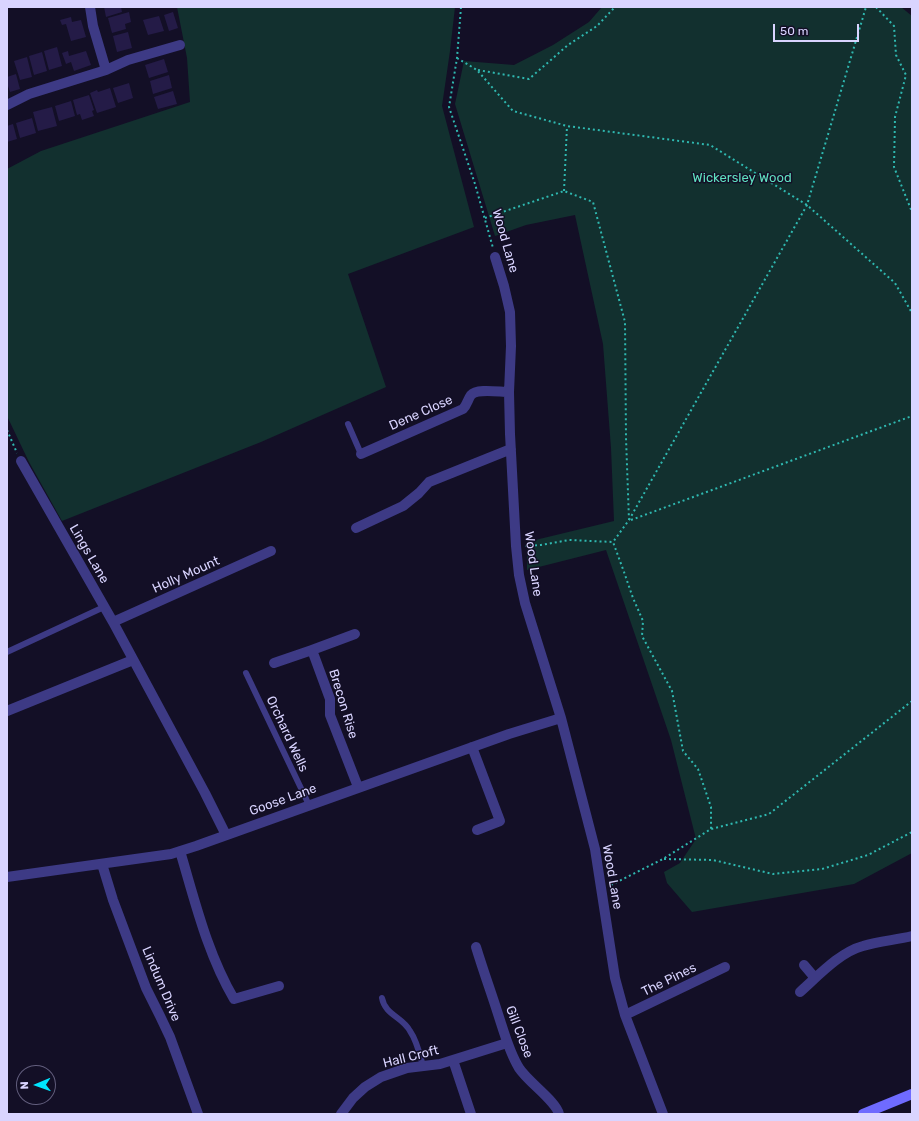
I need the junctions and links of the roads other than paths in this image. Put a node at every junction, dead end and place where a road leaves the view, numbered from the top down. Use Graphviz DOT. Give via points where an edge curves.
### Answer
graph roads {
  1 [pos="90,7"];
  2 [pos="180,45"];
  3 [pos="106,70"];
  4 [pos="7,105"];
  5 [pos="495,257"];
  6 [pos="509,392"];
  7 [pos="348,424"];
  8 [pos="510,449"];
  9 [pos="361,454"];
  10 [pos="21,461"];
  11 [pos="356,528"];
  12 [pos="271,551"];
  13 [pos="104,607"];
  14 [pos="113,622"];
  15 [pos="355,634"];
  16 [pos="312,650"];
  17 [pos="7,652"];
  18 [pos="133,660"];
  19 [pos="274,663"];
  20 [pos="246,673"];
  21 [pos="7,711"];
  22 [pos="561,718"];
  23 [pos="472,747"];
  24 [pos="358,787"];
  25 [pos="309,805"];
  26 [pos="477,830"];
  27 [pos="226,835"];
  28 [pos="180,851"];
  29 [pos="102,864"];
  30 [pos="7,877"];
  31 [pos="912,936"];
  32 [pos="476,947"];
  33 [pos="804,965"];
  34 [pos="725,967"];
  35 [pos="815,978"];
  36 [pos="278,986"];
  37 [pos="800,992"];
  38 [pos="382,998"];
  39 [pos="625,1015"];
  40 [pos="507,1043"];
  41 [pos="453,1060"];
  42 [pos="423,1066"];
  43 [pos="912,1094"];
  44 [pos="198,1114"];
  45 [pos="341,1114"];
  46 [pos="471,1114"];
  47 [pos="559,1114"];
  48 [pos="663,1114"];
  49 [pos="863,1114"];
  1 -- 3 [label="street"];
  2 -- 3 [label="street" via="128,60"];
  3 -- 4 [label="street" via="29,94"];
  5 -- 6 [label="street, Wood Lane" via="510,312"];
  6 -- 8 [label="street, Wood Lane"];
  6 -- 9 [label="street, Dene Close" via="473,392 463,409 455,414"];
  7 -- 9 [label="lane"];
  8 -- 11 [label="street" via="429,482 419,494 403,506"];
  8 -- 22 [label="street, Wood Lane" via="518,575"];
  10 -- 13 [label="street, Lings Lane"];
  12 -- 14 [label="street, Holly Mount"];
  13 -- 14 [label="street, Lings Lane"];
  13 -- 17 [label="lane"];
  14 -- 18 [label="street, Lings Lane"];
  15 -- 16 [label="street"];
  16 -- 19 [label="street"];
  16 -- 24 [label="street, Brecon Rise" via="330,699 330,715"];
  18 -- 21 [label="street"];
  18 -- 27 [label="street, Lings Lane"];
  20 -- 25 [label="lane, Orchard Wells"];
  22 -- 23 [label="street, Goose Lane"];
  22 -- 39 [label="street, Wood Lane" via="595,849 615,978"];
  23 -- 24 [label="street, Goose Lane"];
  23 -- 26 [label="street" via="500,821"];
  24 -- 25 [label="street, Goose Lane"];
  25 -- 27 [label="street, Goose Lane"];
  27 -- 28 [label="street, Goose Lane"];
  28 -- 29 [label="street, Goose Lane"];
  28 -- 36 [label="street" via="209,948 234,999"];
  29 -- 30 [label="street, Goose Lane"];
  29 -- 44 [label="street, Lindum Drive" via="146,988 170,1037"];
  31 -- 35 [label="street" via="862,946 849,952"];
  32 -- 40 [label="street, Gill Close"];
  33 -- 35 [label="street"];
  34 -- 39 [label="street, The Pines"];
  35 -- 37 [label="street"];
  38 -- 42 [label="lane" via="383,1004 392,1015 410,1030"];
  39 -- 48 [label="street, Wood Lane"];
  40 -- 41 [label="street, Hall Croft"];
  40 -- 47 [label="street, Gill Close" via="519,1068 554,1105"];
  41 -- 42 [label="street, Hall Croft"];
  41 -- 46 [label="street, Hall Croft"];
  42 -- 45 [label="street, Hall Croft" via="407,1068 381,1077 353,1098"];
  43 -- 49 [label="main road"];
}
